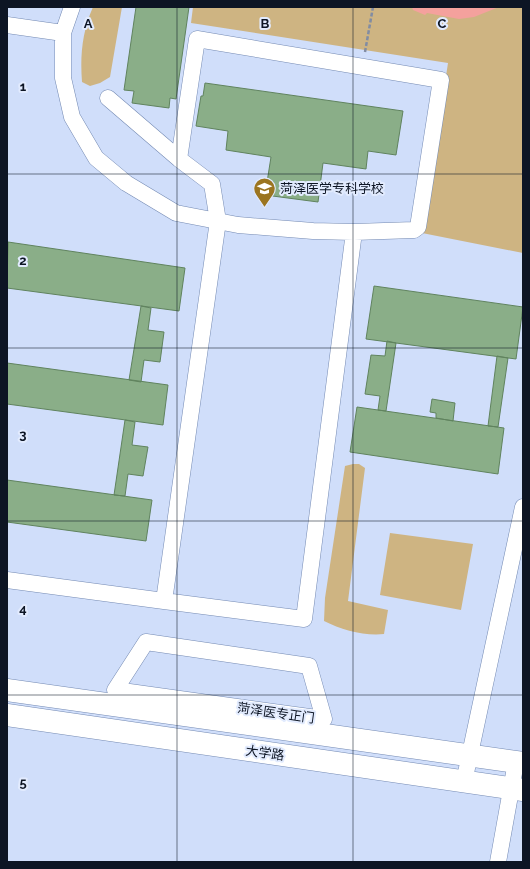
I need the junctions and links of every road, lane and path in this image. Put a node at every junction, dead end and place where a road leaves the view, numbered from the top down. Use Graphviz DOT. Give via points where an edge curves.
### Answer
graph roads {
  1 [pos="72,7"];
  2 [pos="373,7"];
  3 [pos="7,25"];
  4 [pos="63,33"];
  5 [pos="363,67"];
  6 [pos="108,98"];
  7 [pos="178,159"];
  8 [pos="218,221"];
  9 [pos="354,232"];
  10 [pos="523,507"];
  11 [pos="7,580"];
  12 [pos="164,601"];
  13 [pos="146,642"];
  14 [pos="7,690"];
  15 [pos="7,715"];
  16 [pos="468,756"];
  17 [pos="520,763"];
  18 [pos="464,782"];
  19 [pos="517,789"];
  20 [pos="498,862"];
  1 -- 4 [label="street"];
  2 -- 5 [label="path"];
  3 -- 4 [label="street"];
  4 -- 8 [label="street" via="63,78 72,117 96,158 126,183 176,213"];
  5 -- 7 [label="street" via="196,39"];
  5 -- 9 [label="street" via="441,80 418,227 414,230"];
  6 -- 7 [label="street"];
  7 -- 8 [label="street" via="212,184"];
  8 -- 9 [label="street" via="238,225"];
  8 -- 12 [label="street"];
  9 -- 12 [label="street" via="304,619"];
  10 -- 16 [label="street" via="510,577"];
  11 -- 12 [label="street"];
  13 -- 13 [label="street, 菏泽医专正门" via="115,690 324,719 309,666"];
  14 -- 16 [label="main road, 大学路"];
  15 -- 18 [label="main road, 大学路"];
  16 -- 17 [label="main road, 大学路"];
  16 -- 18 [label="street"];
  17 -- 19 [label="street"];
  18 -- 19 [label="main road, 大学路"];
  19 -- 20 [label="street"];
}
